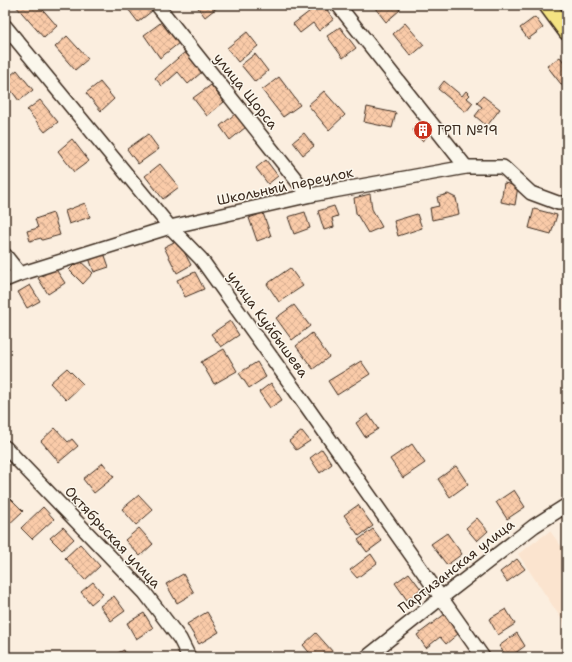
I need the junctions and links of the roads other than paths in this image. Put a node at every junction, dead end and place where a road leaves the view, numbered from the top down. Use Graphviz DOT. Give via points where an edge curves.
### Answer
graph roads {
  1 [pos="156,5"];
  2 [pos="338,5"];
  3 [pos="547,5"];
  4 [pos="5,26"];
  5 [pos="567,32"];
  6 [pos="466,167"];
  7 [pos="311,195"];
  8 [pos="567,203"];
  9 [pos="170,226"];
  10 [pos="5,255"];
  11 [pos="20,274"];
  12 [pos="5,280"];
  13 [pos="5,446"];
  14 [pos="567,505"];
  15 [pos="441,598"];
  16 [pos="189,657"];
  17 [pos="367,657"];
  18 [pos="483,657"];
  1 -- 7 [label="street, улица Щорса" via="301,186"];
  2 -- 6 [label="street"];
  3 -- 5 [label="main road"];
  4 -- 9 [label="street, улица Куйбышева"];
  6 -- 7 [label="street, Школьный переулок"];
  6 -- 8 [label="street, Школьный переулок" via="503,168 531,193 558,203"];
  7 -- 9 [label="street, Школьный переулок"];
  9 -- 11 [label="street, Школьный переулок"];
  9 -- 15 [label="street, улица Куйбышева" via="201,259"];
  10 -- 11 [label="street"];
  11 -- 12 [label="street, Школьный переулок"];
  13 -- 16 [label="street, Октябрьская улица" via="145,593 180,639"];
  14 -- 15 [label="street, Партизанская улица" via="534,526"];
  15 -- 17 [label="street, Партизанская улица"];
  15 -- 18 [label="street, улица Куйбышева"];
}
